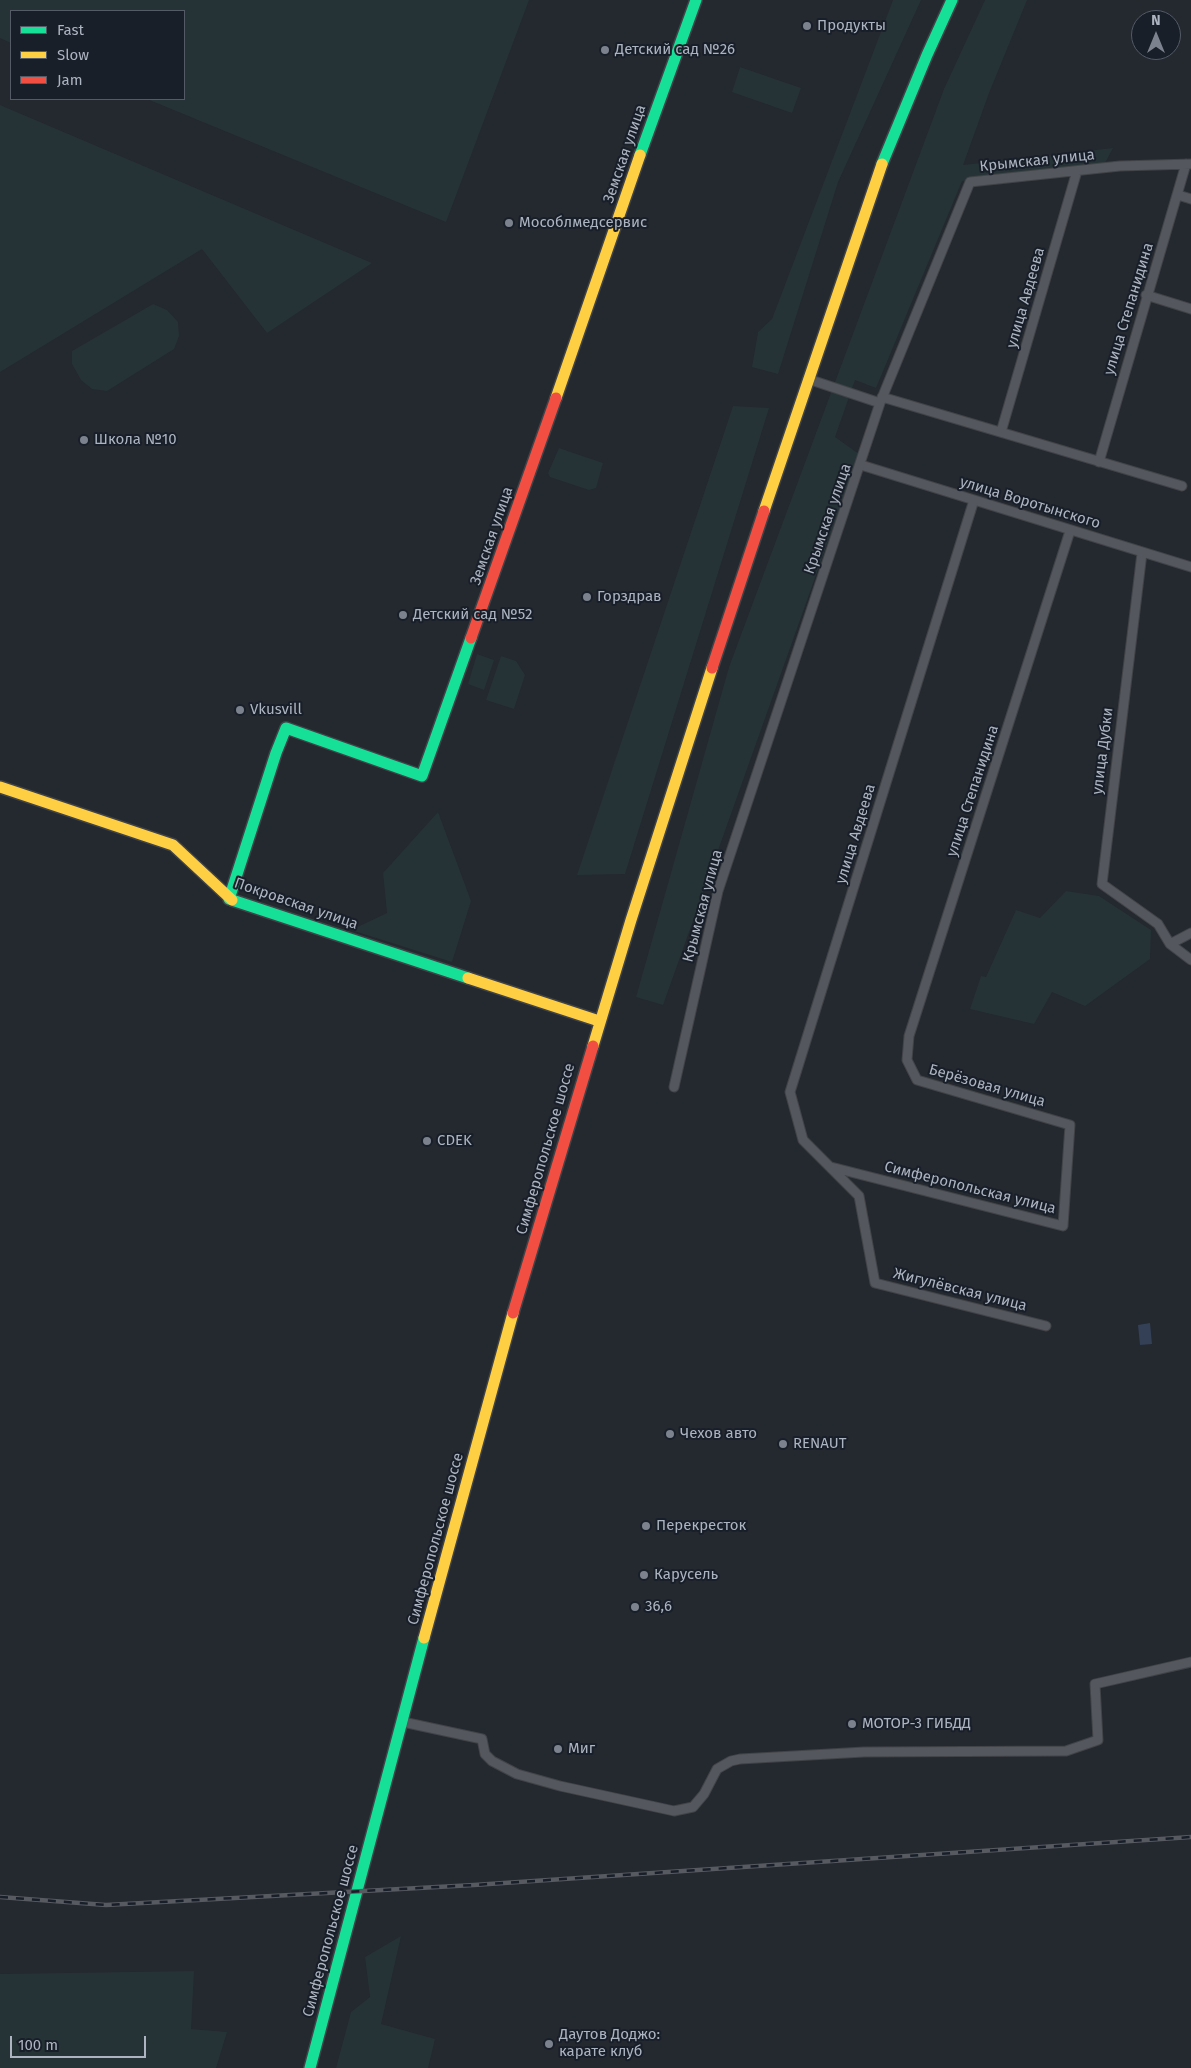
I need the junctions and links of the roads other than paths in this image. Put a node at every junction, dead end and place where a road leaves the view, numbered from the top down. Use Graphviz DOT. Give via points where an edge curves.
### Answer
graph roads {
  1 [pos="696,0"];
  2 [pos="952,0"];
  3 [pos="1188,164"];
  4 [pos="1076,171"];
  5 [pos="1178,195"];
  6 [pos="1191,199"];
  7 [pos="1146,295"];
  8 [pos="1191,309"];
  9 [pos="808,379"];
  10 [pos="881,400"];
  11 [pos="1001,432"];
  12 [pos="1099,462"];
  13 [pos="861,465"];
  14 [pos="1182,486"];
  15 [pos="974,500"];
  16 [pos="1070,531"];
  17 [pos="1142,553"];
  18 [pos="1191,567"];
  19 [pos="0,787"];
  20 [pos="228,900"];
  21 [pos="1191,933"];
  22 [pos="1170,944"];
  23 [pos="1191,960"];
  24 [pos="599,1021"];
  25 [pos="907,1060"];
  26 [pos="674,1087"];
  27 [pos="1070,1125"];
  28 [pos="831,1167"];
  29 [pos="1046,1326"];
  30 [pos="1191,1662"];
  31 [pos="403,1722"];
  32 [pos="310,2068"];
  1 -- 20 [label="main road, Земская улица" via="422,776 286,728"];
  2 -- 9 [label="main road, Симферопольское шоссе" via="874,184"];
  3 -- 4 [label="street, Крымская улица"];
  3 -- 5 [label="street, улица Степанидина"];
  4 -- 10 [label="street, Крымская улица" via="970,182"];
  4 -- 11 [label="street, улица Авдеева"];
  5 -- 6 [label="street"];
  5 -- 7 [label="street, улица Степанидина"];
  7 -- 8 [label="street"];
  7 -- 12 [label="street, улица Степанидина"];
  9 -- 10 [label="street"];
  9 -- 24 [label="main road, Симферопольское шоссе" via="728,616"];
  10 -- 11 [label="street"];
  10 -- 13 [label="street, Крымская улица"];
  11 -- 12 [label="street"];
  12 -- 14 [label="street"];
  13 -- 15 [label="street, улица Воротынского"];
  13 -- 26 [label="street, Крымская улица" via="718,891"];
  15 -- 16 [label="street, улица Воротынского"];
  15 -- 28 [label="street, улица Авдеева" via="790,1092 803,1140"];
  16 -- 17 [label="street, улица Воротынского"];
  16 -- 25 [label="street, улица Степанидина" via="909,1036"];
  17 -- 18 [label="street, улица Воротынского"];
  17 -- 22 [label="street, улица Дубки" via="1102,884 1158,924"];
  19 -- 20 [label="main road, Покровская улица" via="172,844"];
  20 -- 24 [label="main road, Покровская улица"];
  21 -- 22 [label="street"];
  22 -- 23 [label="street"];
  24 -- 31 [label="main road, Симферопольское шоссе" via="502,1351"];
  25 -- 27 [label="street, Берёзовая улица" via="917,1080"];
  27 -- 28 [label="street, Симферопольская улица" via="1063,1226"];
  28 -- 29 [label="street, Жигулёвская улица" via="859,1196 875,1283"];
  30 -- 31 [label="street" via="1095,1684 1098,1740 1066,1751 864,1752 740,1759 717,1769 693,1807 674,1811 517,1774 492,1761 485,1754 482,1739"];
  31 -- 32 [label="main road, Симферопольское шоссе"];
}
